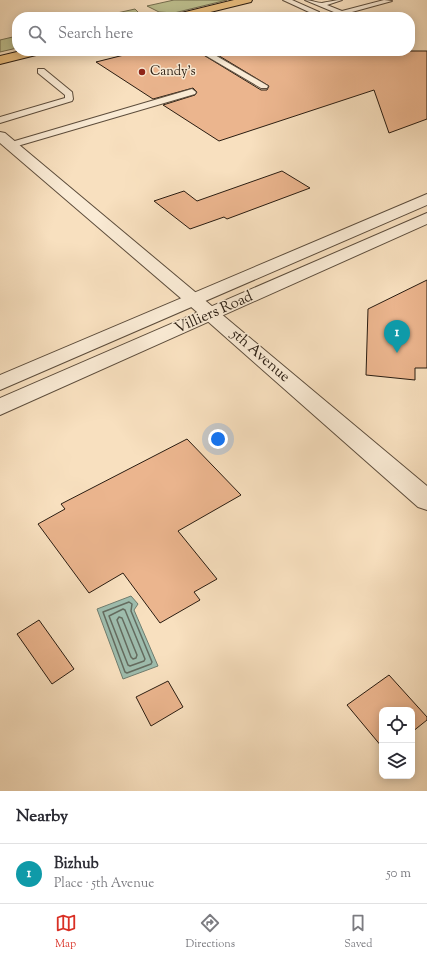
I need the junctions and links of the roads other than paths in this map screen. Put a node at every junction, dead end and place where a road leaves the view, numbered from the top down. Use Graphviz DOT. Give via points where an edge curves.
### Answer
graph roads {
  1 [pos="247,0"];
  2 [pos="286,0"];
  3 [pos="377,0"];
  4 [pos="387,0"];
  5 [pos="314,2"];
  6 [pos="341,2"];
  7 [pos="327,8"];
  8 [pos="334,11"];
  9 [pos="198,12"];
  10 [pos="316,12"];
  11 [pos="338,12"];
  12 [pos="345,12"];
  13 [pos="16,56"];
  14 [pos="211,56"];
  15 [pos="0,60"];
  16 [pos="41,71"];
  17 [pos="264,86"];
  18 [pos="192,92"];
  19 [pos="0,120"];
  20 [pos="5,141"];
  21 [pos="427,199"];
  22 [pos="427,218"];
  23 [pos="193,299"];
  24 [pos="211,314"];
  25 [pos="0,383"];
  26 [pos="0,407"];
  27 [pos="427,500"];
  1 -- 9 [label="main road"];
  2 -- 10 [label="lane"];
  3 -- 8 [label="lane"];
  4 -- 12 [label="lane" via="389,1"];
  5 -- 6 [label="lane"];
  5 -- 7 [label="lane"];
  6 -- 7 [label="lane"];
  7 -- 8 [label="lane"];
  8 -- 11 [label="lane"];
  13 -- 15 [label="main road"];
  14 -- 17 [label="lane"];
  16 -- 19 [label="lane" via="69,94 69,99"];
  18 -- 20 [label="lane"];
  20 -- 23 [label="street, 5th Avenue"];
  21 -- 23 [label="street, Villiers Road"];
  22 -- 24 [label="street, Villiers Road"];
  23 -- 24 [label="street, 5th Avenue"];
  23 -- 25 [label="street, Villiers Road"];
  24 -- 26 [label="street, Villiers Road"];
  24 -- 27 [label="street, 5th Avenue"];
}
